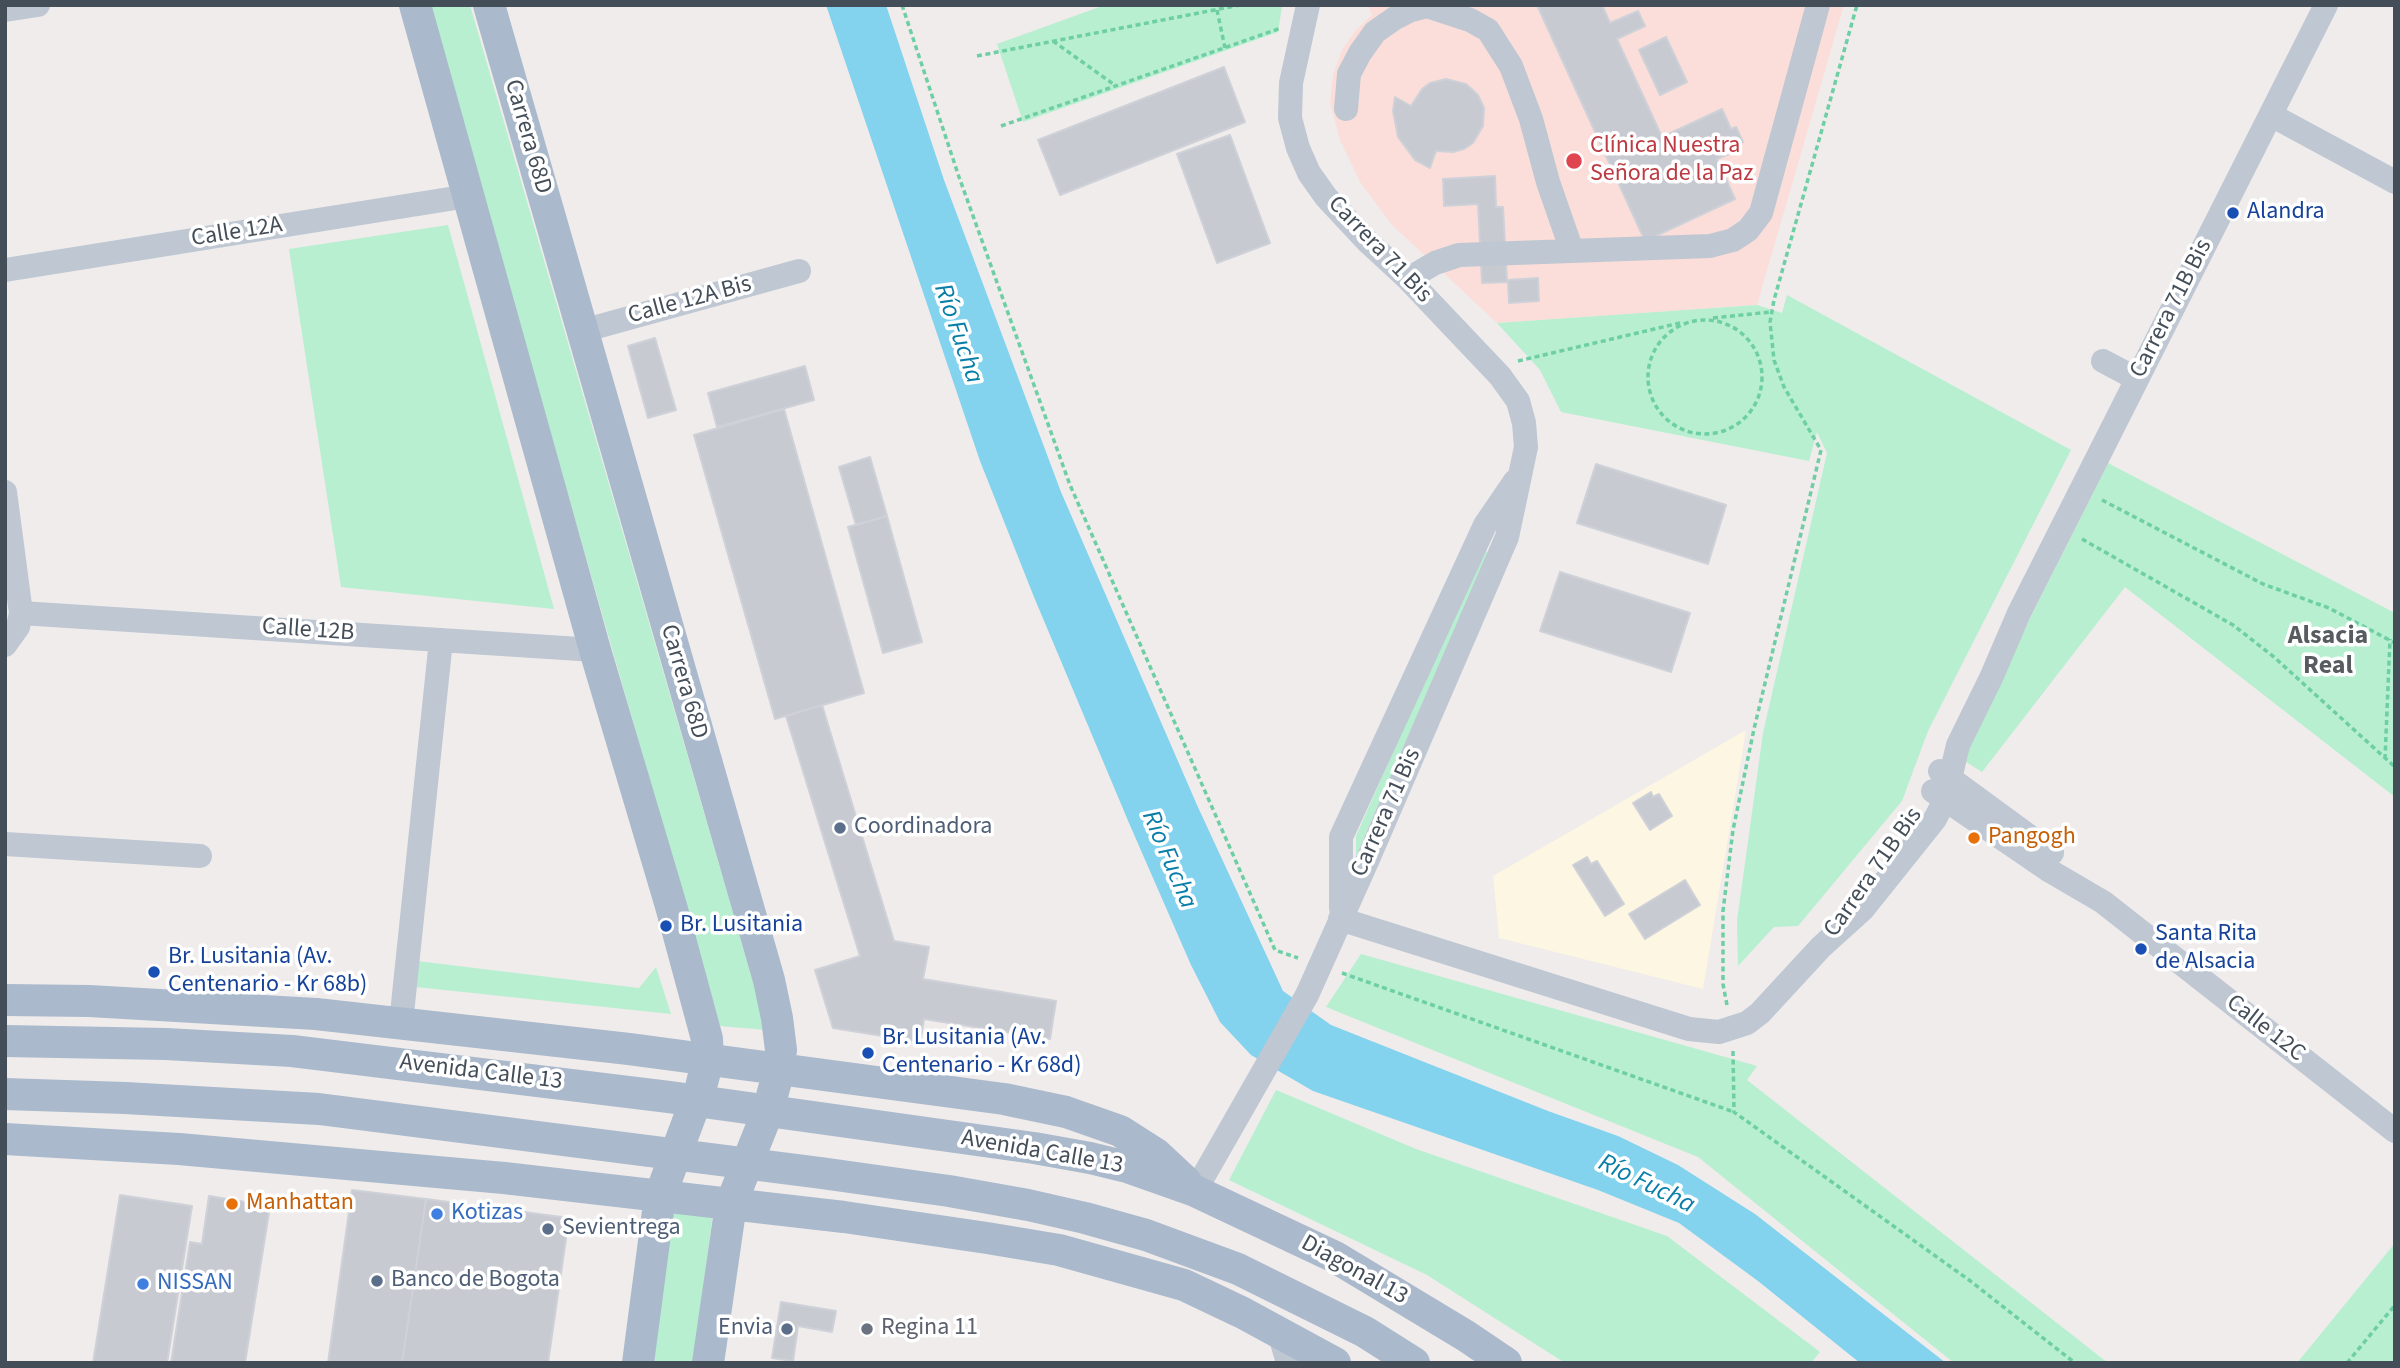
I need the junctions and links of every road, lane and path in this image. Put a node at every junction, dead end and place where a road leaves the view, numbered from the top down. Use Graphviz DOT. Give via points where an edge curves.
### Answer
graph roads {
  1 [pos="38,5"];
  2 [pos="415,5"];
  3 [pos="489,5"];
  4 [pos="902,5"];
  5 [pos="1240,5"];
  6 [pos="1308,5"];
  7 [pos="1818,5"];
  8 [pos="1857,5"];
  9 [pos="2326,5"];
  10 [pos="1427,6"];
  11 [pos="5,10"];
  12 [pos="1217,10"];
  13 [pos="1286,26"];
  14 [pos="1053,41"];
  15 [pos="1225,48"];
  16 [pos="977,56"];
  17 [pos="1116,86"];
  18 [pos="1346,109"];
  19 [pos="2271,115"];
  20 [pos="1001,126"];
  21 [pos="2395,182"];
  22 [pos="468,195"];
  23 [pos="1572,251"];
  24 [pos="5,270"];
  25 [pos="799,271"];
  26 [pos="1408,279"];
  27 [pos="1772,312"];
  28 [pos="1707,319"];
  29 [pos="1689,321"];
  30 [pos="582,331"];
  31 [pos="1518,361"];
  32 [pos="2103,361"];
  33 [pos="2137,379"];
  34 [pos="2081,489"];
  35 [pos="5,492"];
  36 [pos="2062,528"];
  37 [pos="21,612"];
  38 [pos="2389,639"];
  39 [pos="441,640"];
  40 [pos="2395,643"];
  41 [pos="5,645"];
  42 [pos="595,650"];
  43 [pos="2385,759"];
  44 [pos="2395,767"];
  45 [pos="1941,784"];
  46 [pos="5,844"];
  47 [pos="200,856"];
  48 [pos="1340,919"];
  49 [pos="1320,965"];
  50 [pos="5,1000"];
  51 [pos="89,1001"];
  52 [pos="401,1023"];
  53 [pos="1732,1028"];
  54 [pos="5,1041"];
  55 [pos="237,1048"];
  56 [pos="708,1059"];
  57 [pos="779,1069"];
  58 [pos="5,1094"];
  59 [pos="697,1101"];
  60 [pos="768,1111"];
  61 [pos="1734,1112"];
  62 [pos="5,1128"];
  63 [pos="2395,1131"];
  64 [pos="5,1139"];
  65 [pos="41,1139"];
  66 [pos="675,1154"];
  67 [pos="746,1163"];
  68 [pos="1195,1191"];
  69 [pos="660,1196"];
  70 [pos="731,1204"];
  71 [pos="1238,1269"];
  72 [pos="1151,1274"];
  73 [pos="2395,1305"];
  74 [pos="1279,1332"];
  75 [pos="1330,1361"];
  76 [pos="638,1363"];
  77 [pos="708,1363"];
  78 [pos="1288,1363"];
  79 [pos="1414,1363"];
  80 [pos="1506,1363"];
  81 [pos="2075,1363"];
  82 [pos="2347,1363"];
  1 -- 11 [label="street"];
  2 -- 22 [label="main road"];
  3 -- 30 [label="main road, Carrera 68D"];
  4 -- 49 [label="path" via="1075,497 1275,950"];
  5 -- 12 [label="path"];
  6 -- 26 [label="street, Carrera 71 Bis" via="1291,83 1290,118 1297,148 1326,197"];
  7 -- 23 [label="street" via="1761,213 1748,230 1710,246"];
  8 -- 27 [label="path"];
  9 -- 19 [label="street, Carrera 71B Bis"];
  10 -- 18 [label="street" via="1411,10 1375,32 1349,74"];
  10 -- 23 [label="street" via="1488,30 1511,66"];
  12 -- 14 [label="path"];
  12 -- 15 [label="path"];
  13 -- 15 [label="path"];
  14 -- 16 [label="path"];
  14 -- 17 [label="path"];
  15 -- 17 [label="path"];
  17 -- 20 [label="path"];
  19 -- 21 [label="street"];
  19 -- 33 [label="street, Carrera 71B Bis"];
  22 -- 24 [label="street, Calle 12A"];
  22 -- 42 [label="main road"];
  23 -- 26 [label="street" via="1459,255"];
  25 -- 30 [label="street, Calle 12A Bis"];
  26 -- 48 [label="street, Carrera 71 Bis" via="1518,401 1526,447 1521,472 1485,524 1342,837"];
  27 -- 28 [label="path"];
  27 -- 53 [label="path" via="1774,360 1784,387 1821,450 1733,830 1723,911 1723,984"];
  28 -- 29 [label="path"];
  28 -- 29 [label="path" via="1741,331 1754,345 1763,381 1758,401 1746,417 1730,429 1710,435 1672,425 1650,394 1650,358 1672,329"];
  29 -- 31 [label="path"];
  30 -- 57 [label="main road, Carrera 68D" via="769,980 781,1040"];
  32 -- 33 [label="street"];
  33 -- 34 [label="street, Carrera 71B Bis"];
  34 -- 36 [label="street, Carrera 71B Bis"];
  34 -- 38 [label="path" via="2252,578 2329,608"];
  35 -- 37 [label="street"];
  36 -- 43 [label="path" via="2233,625"];
  36 -- 45 [label="street, Carrera 71B Bis"];
  37 -- 39 [label="street, Calle 12B"];
  37 -- 41 [label="street" via="18,627"];
  38 -- 40 [label="path"];
  38 -- 43 [label="path"];
  39 -- 42 [label="street, Calle 12B"];
  39 -- 52 [label="street"];
  42 -- 56 [label="main road" via="701,1012"];
  43 -- 44 [label="path"];
  45 -- 53 [label="street, Carrera 71B Bis" via="1922,838 1863,909 1760,1013"];
  45 -- 63 [label="street, Calle 12C" via="2050,871 2103,902"];
  46 -- 47 [label="street"];
  48 -- 49 [label="street, Carrera 71 Bis"];
  48 -- 53 [label="street" via="1689,1029"];
  49 -- 61 [label="path"];
  49 -- 68 [label="street, Carrera 71 Bis"];
  50 -- 51 [label="main road, Avenida Calle 13"];
  51 -- 52 [label="main road, Avenida Calle 13"];
  51 -- 55 [label="main road"];
  52 -- 56 [label="main road, Avenida Calle 13"];
  53 -- 61 [label="path"];
  54 -- 55 [label="main road, Avenida Calle 13"];
  55 -- 59 [label="main road, Avenida Calle 13" via="478,1072"];
  56 -- 57 [label="main road, Avenida Calle 13"];
  56 -- 59 [label="main road"];
  57 -- 60 [label="main road, Carrera 68D"];
  57 -- 68 [label="main road, Avenida Calle 13" via="1004,1099 1066,1112 1100,1122 1137,1141"];
  58 -- 66 [label="main road" via="319,1109"];
  59 -- 60 [label="main road, Avenida Calle 13"];
  59 -- 66 [label="main road"];
  60 -- 67 [label="main road, Carrera 68D"];
  60 -- 68 [label="main road, Avenida Calle 13" via="1090,1158"];
  61 -- 81 [label="path" via="1969,1280"];
  62 -- 65 [label="main road"];
  64 -- 65 [label="main road"];
  65 -- 69 [label="main road" via="504,1178"];
  66 -- 67 [label="main road"];
  66 -- 69 [label="main road"];
  67 -- 70 [label="main road, Carrera 68D"];
  67 -- 71 [label="main road" via="1028,1205 1146,1235"];
  68 -- 80 [label="main road, Diagonal 13" via="1335,1257"];
  69 -- 70 [label="main road"];
  69 -- 76 [label="main road"];
  70 -- 72 [label="main road" via="987,1238 1059,1250"];
  70 -- 77 [label="main road, Carrera 68D"];
  71 -- 72 [label="main road"];
  71 -- 79 [label="main road" via="1365,1332"];
  72 -- 74 [label="main road" via="1209,1295"];
  73 -- 82 [label="path"];
  74 -- 75 [label="main road"];
  74 -- 78 [label="street"];
}
